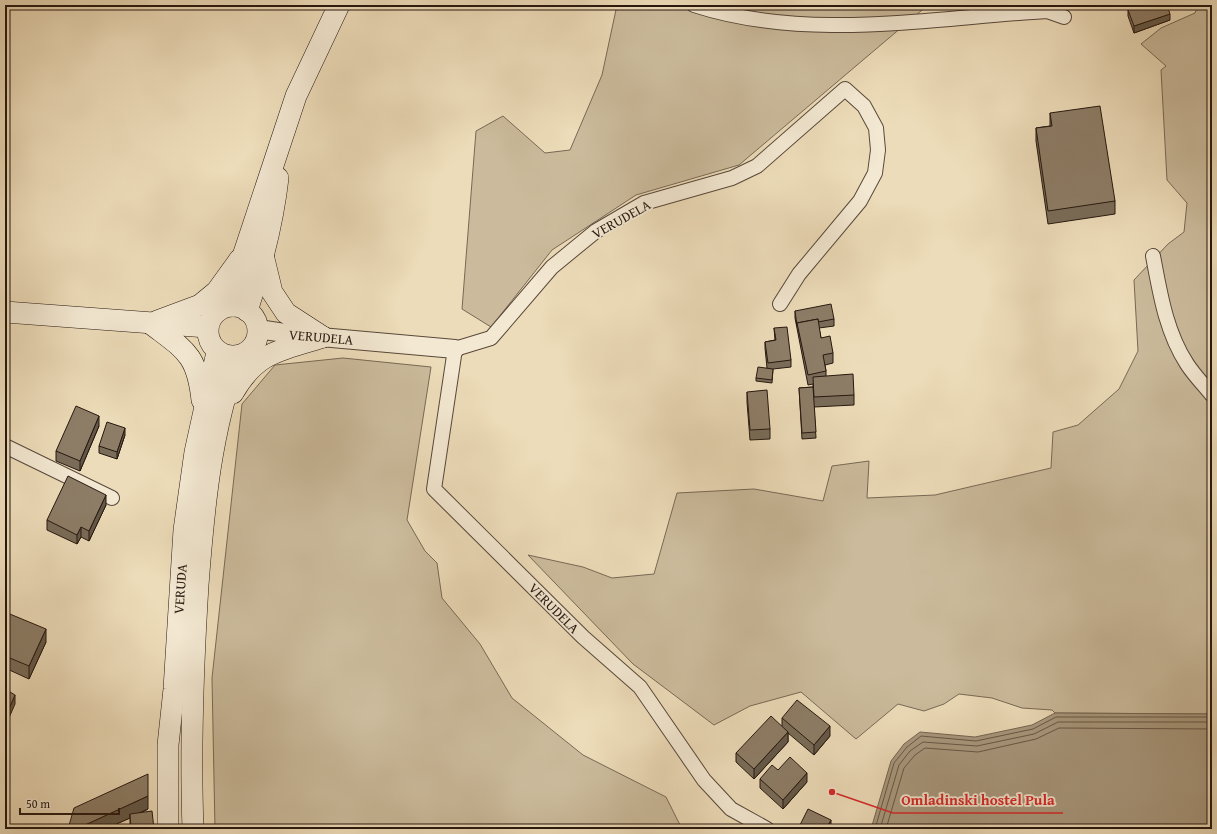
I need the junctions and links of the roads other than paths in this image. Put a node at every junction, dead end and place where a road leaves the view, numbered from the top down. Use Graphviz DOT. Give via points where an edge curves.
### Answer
graph roads {
  1 [pos="339,5"];
  2 [pos="694,5"];
  3 [pos="1064,17"];
  4 [pos="253,255"];
  5 [pos="1153,256"];
  6 [pos="780,304"];
  7 [pos="240,308"];
  8 [pos="5,312"];
  9 [pos="151,324"];
  10 [pos="207,327"];
  11 [pos="258,329"];
  12 [pos="323,337"];
  13 [pos="456,349"];
  14 [pos="217,352"];
  15 [pos="238,356"];
  16 [pos="1212,395"];
  17 [pos="211,416"];
  18 [pos="5,446"];
  19 [pos="112,498"];
  20 [pos="168,829"];
  21 [pos="193,829"];
  22 [pos="767,829"];
  1 -- 4 [label="main road" via="296,96 281,145 269,173"];
  2 -- 3 [label="street" via="719,13 761,20 815,24 874,24 1047,11"];
  4 -- 7 [label="main road"];
  4 -- 9 [label="main road" via="200,305"];
  4 -- 12 [label="main road" via="266,272 272,292 286,313"];
  5 -- 16 [label="street" via="1172,333 1187,364"];
  6 -- 13 [label="street, VERUDELA" via="799,274 860,201 875,173 878,150 876,128 864,106 845,89 756,166 732,178 644,203 596,231 552,267 491,338"];
  7 -- 10 [label="main road" via="219,310 213,314"];
  7 -- 11 [label="main road" via="256,322"];
  8 -- 9 [label="main road"];
  9 -- 10 [label="main road"];
  9 -- 17 [label="main road" via="178,345 192,360"];
  10 -- 14 [label="main road" via="209,341"];
  11 -- 12 [label="street, VERUDELA"];
  11 -- 15 [label="main road" via="258,337 250,350"];
  12 -- 13 [label="street, VERUDELA"];
  12 -- 17 [label="main road" via="258,361"];
  13 -- 22 [label="street, VERUDELA" via="434,489 583,637 640,687 704,780 731,809"];
  14 -- 15 [label="main road" via="230,357"];
  14 -- 17 [label="main road, VERUDA"];
  15 -- 17 [label="main road, VERUDA" via="224,394"];
  17 -- 20 [label="main road, VERUDA" via="195,452 184,530 168,745"];
  17 -- 21 [label="main road, VERUDA" via="191,702"];
  18 -- 19 [label="street"];
}
